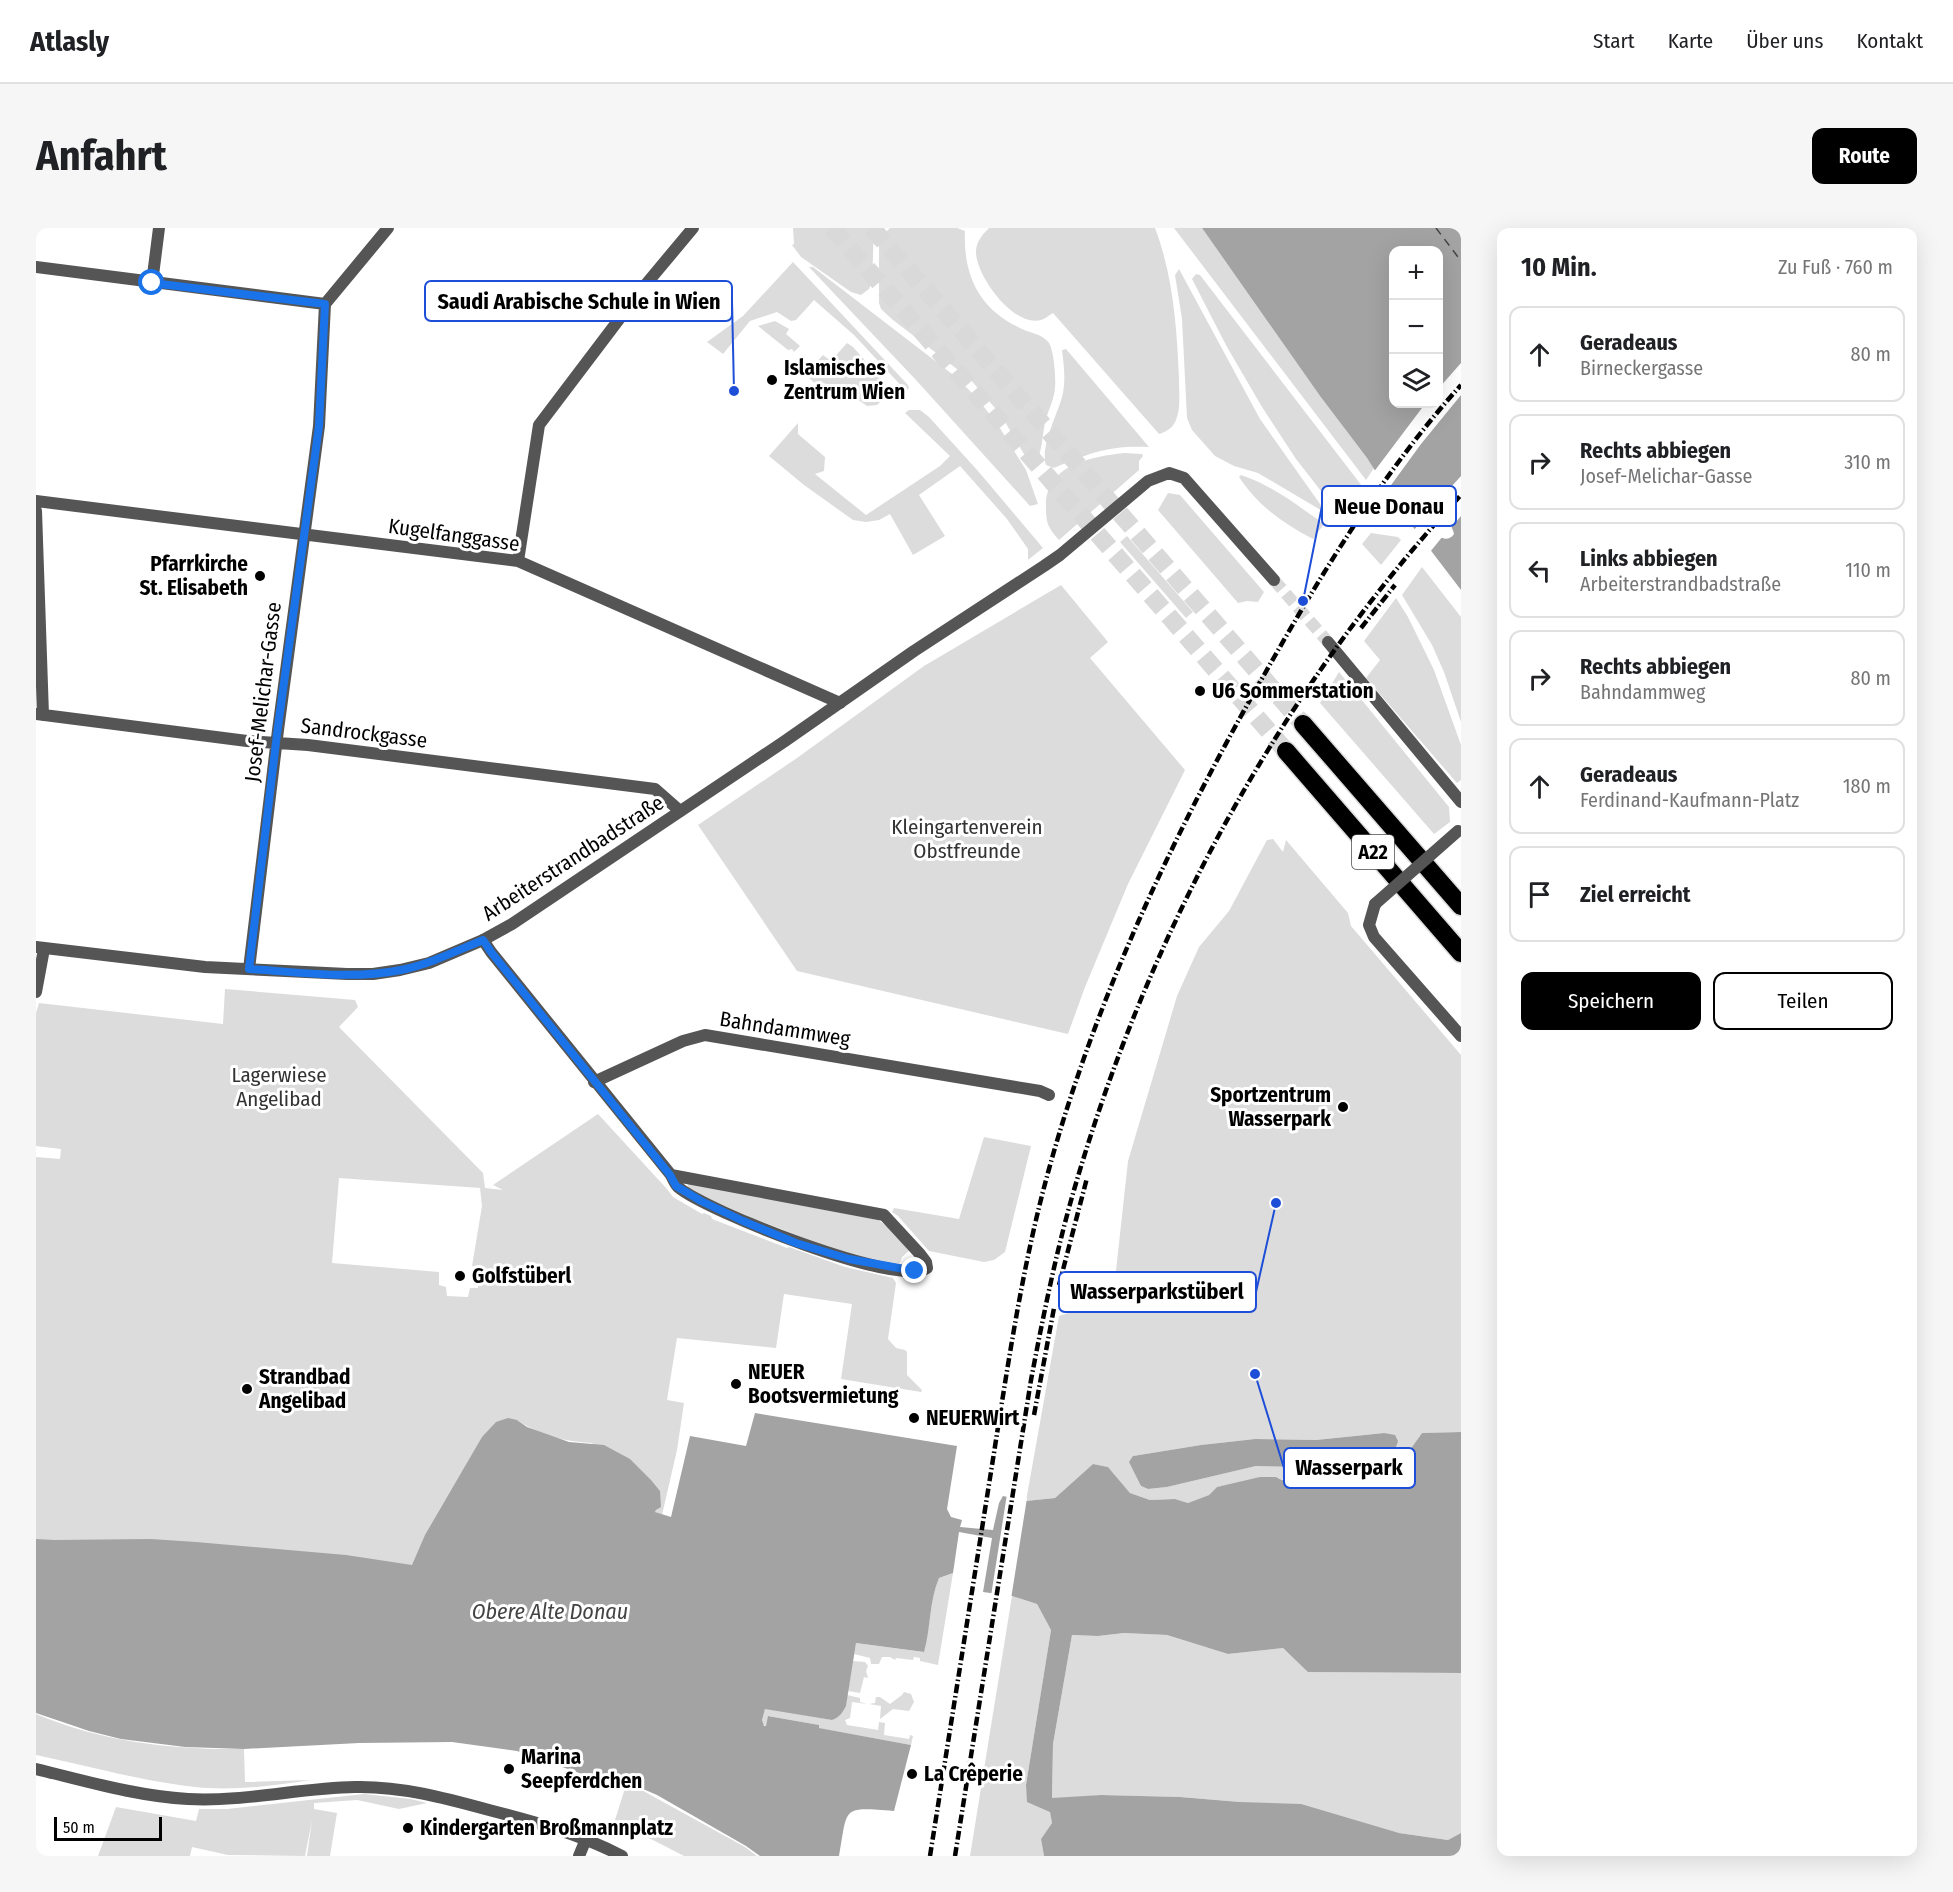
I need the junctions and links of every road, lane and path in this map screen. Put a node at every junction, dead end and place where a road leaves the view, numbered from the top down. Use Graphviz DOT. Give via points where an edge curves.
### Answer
graph roads {
  1 [pos="159,228"];
  2 [pos="388,228"];
  3 [pos="693,228"];
  4 [pos="36,267"];
  5 [pos="152,283"];
  6 [pos="325,304"];
  7 [pos="36,501"];
  8 [pos="36,511"];
  9 [pos="303,535"];
  10 [pos="518,561"];
  11 [pos="1274,580"];
  12 [pos="1328,642"];
  13 [pos="840,703"];
  14 [pos="39,714"];
  15 [pos="1303,724"];
  16 [pos="276,743"];
  17 [pos="1286,751"];
  18 [pos="1461,802"];
  19 [pos="680,811"];
  20 [pos="1459,830"];
  21 [pos="1461,906"];
  22 [pos="483,940"];
  23 [pos="40,948"];
  24 [pos="1461,953"];
  25 [pos="249,969"];
  26 [pos="36,992"];
  27 [pos="1461,1036"];
  28 [pos="594,1082"];
  29 [pos="1049,1095"];
  30 [pos="670,1175"];
  31 [pos="36,1769"];
  32 [pos="586,1839"];
  33 [pos="579,1856"];
  34 [pos="622,1856"];
  1 -- 5 [label="street"];
  2 -- 6 [label="street"];
  3 -- 10 [label="street" via="539,424"];
  4 -- 5 [label="street"];
  5 -- 6 [label="street"];
  6 -- 9 [label="street, Josef-Melichar-Gasse" via="319,426"];
  7 -- 9 [label="street, Kugelfanggasse"];
  8 -- 14 [label="street"];
  9 -- 10 [label="street, Kugelfanggasse"];
  9 -- 16 [label="street, Josef-Melichar-Gasse"];
  10 -- 13 [label="street, Kugelfanggasse"];
  11 -- 13 [label="street, Arbeiterstrandbadstraße" via="1184,478 1169,473 1148,481 1060,555"];
  12 -- 18 [label="street"];
  13 -- 19 [label="street, Arbeiterstrandbadstraße"];
  14 -- 16 [label="street, Sandrockgasse"];
  15 -- 21 [label="highway, A22"];
  16 -- 19 [label="street, Sandrockgasse" via="656,789"];
  16 -- 25 [label="street, Josef-Melichar-Gasse"];
  17 -- 24 [label="highway, A22"];
  19 -- 22 [label="street, Arbeiterstrandbadstraße"];
  20 -- 27 [label="street, bridge" via="1374,904 1369,925 1374,937"];
  22 -- 25 [label="street, Arbeiterstrandbadstraße" via="429,963 372,974"];
  22 -- 28 [label="street"];
  23 -- 25 [label="street, Arbeiterstrandbadstraße"];
  23 -- 26 [label="street"];
  28 -- 29 [label="street, Bahndammweg" via="683,1041 705,1035"];
  28 -- 30 [label="street"];
  30 -- 30 [label="street" via="676,1186 701,1201 796,1243 889,1268 927,1268 920,1254 884,1215"];
  31 -- 32 [label="street" via="186,1799 353,1787 406,1790"];
  32 -- 33 [label="street"];
  32 -- 34 [label="street"];
}
